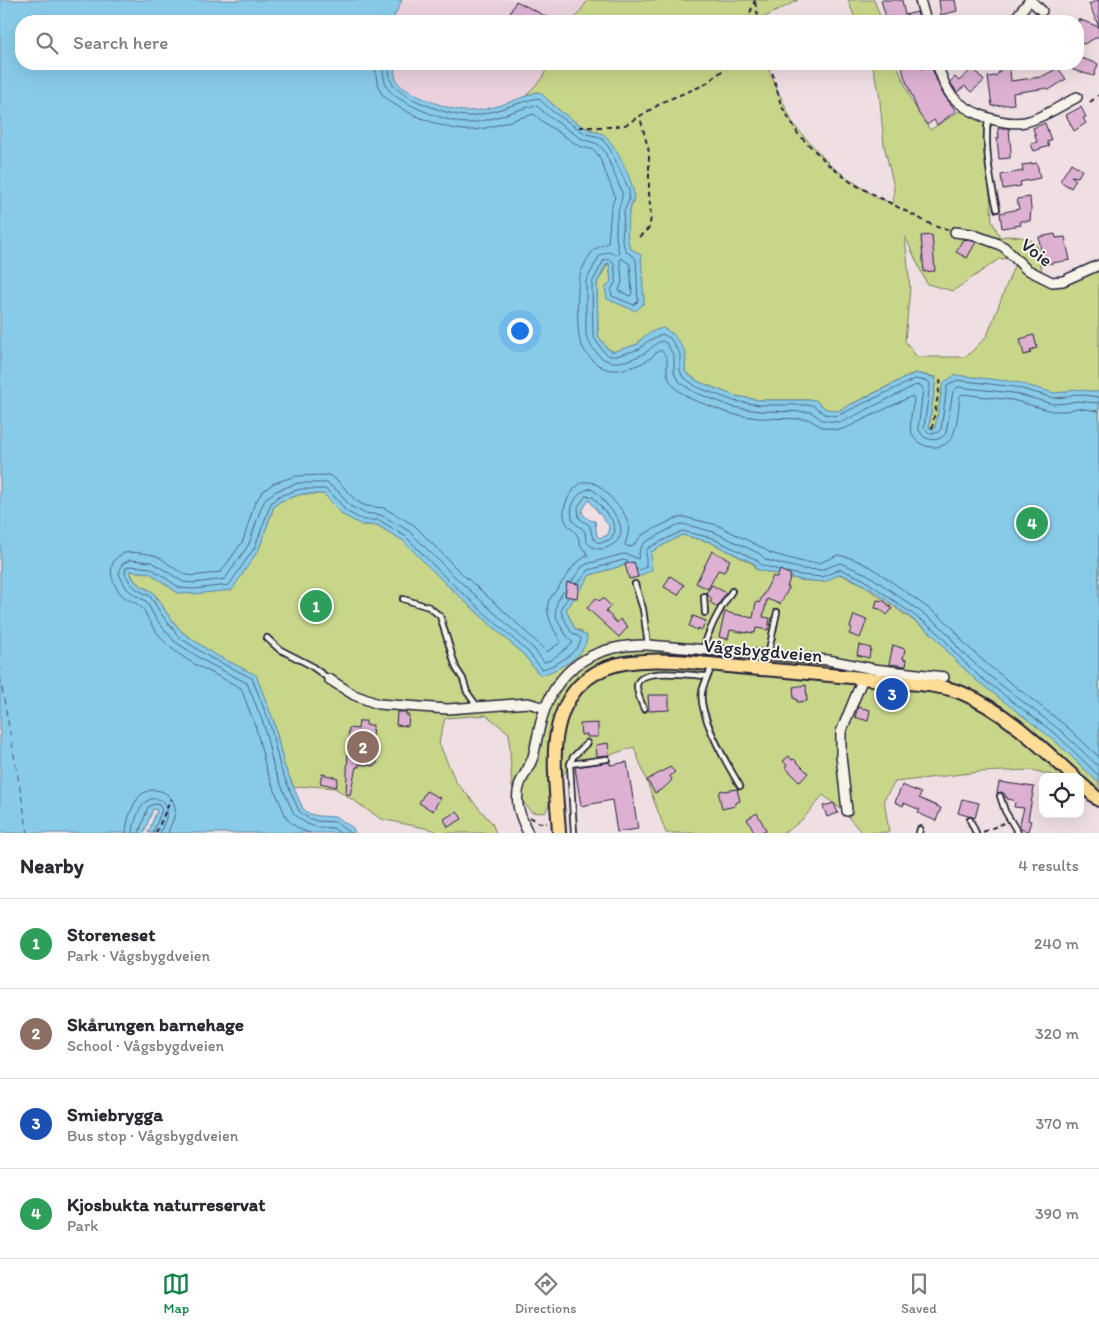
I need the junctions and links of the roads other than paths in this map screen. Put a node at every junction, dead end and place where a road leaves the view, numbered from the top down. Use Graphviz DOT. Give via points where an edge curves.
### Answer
graph roads {
  1 [pos="920,0"];
  2 [pos="1030,0"];
  3 [pos="1042,11"];
  4 [pos="924,15"];
  5 [pos="1018,15"];
  6 [pos="939,70"];
  7 [pos="1077,97"];
  8 [pos="988,119"];
  9 [pos="996,209"];
  10 [pos="955,232"];
  11 [pos="1099,265"];
  12 [pos="635,584"];
  13 [pos="732,591"];
  14 [pos="704,596"];
  15 [pos="403,599"];
  16 [pos="777,612"];
  17 [pos="705,613"];
  18 [pos="267,638"];
  19 [pos="648,645"];
  20 [pos="703,650"];
  21 [pos="768,655"];
  22 [pos="710,671"];
  23 [pos="944,677"];
  24 [pos="329,678"];
  25 [pos="864,678"];
  26 [pos="478,707"];
  27 [pos="545,708"];
  28 [pos="644,709"];
  29 [pos="587,743"];
  30 [pos="607,759"];
  31 [pos="570,764"];
  32 [pos="1069,773"];
  33 [pos="740,786"];
  34 [pos="1084,787"];
  35 [pos="1000,796"];
  36 [pos="1099,800"];
  37 [pos="847,811"];
  38 [pos="970,820"];
  39 [pos="528,833"];
  40 [pos="559,833"];
  41 [pos="574,833"];
  42 [pos="976,833"];
  43 [pos="1018,833"];
  1 -- 4 [label="street"];
  2 -- 3 [label="street"];
  2 -- 5 [label="street"];
  6 -- 8 [label="street" via="952,96"];
  7 -- 8 [label="street" via="1025,122"];
  8 -- 9 [label="lane" via="986,134"];
  10 -- 11 [label="street, Voie" via="971,234 1004,247 1026,270 1052,282 1063,281"];
  12 -- 19 [label="lane" via="643,609"];
  13 -- 20 [label="lane, Vågsbygdveien" via="711,627"];
  14 -- 17 [label="lane"];
  15 -- 26 [label="lane" via="429,607 440,616 456,668"];
  16 -- 21 [label="lane"];
  18 -- 24 [label="lane" via="279,649"];
  19 -- 20 [label="street, Vågsbygdveien"];
  19 -- 27 [label="street, Vågsbygdveien" via="612,647 585,659 562,678"];
  20 -- 21 [label="street, Vågsbygdveien"];
  21 -- 23 [label="street, Vågsbygdveien"];
  22 -- 25 [label="main road, Vågsbygdveien"];
  22 -- 28 [label="lane, Vågsbygdveien" via="644,676 637,686"];
  22 -- 33 [label="lane" via="702,692 704,711"];
  22 -- 40 [label="main road, Vågsbygdveien" via="655,661 622,663 598,672 579,687 565,706 557,733"];
  24 -- 26 [label="street" via="354,695 378,704 448,709"];
  25 -- 32 [label="main road, Vågsbygdveien" via="961,693 1000,714"];
  25 -- 37 [label="street" via="842,732"];
  26 -- 27 [label="street" via="528,703"];
  27 -- 39 [label="street, Vågsbygdveien" via="532,759 519,789 518,804"];
  29 -- 31 [label="lane"];
  30 -- 31 [label="lane"];
  31 -- 41 [label="lane"];
  34 -- 36 [label="main road"];
  35 -- 43 [label="lane"];
  38 -- 42 [label="lane"];
}
